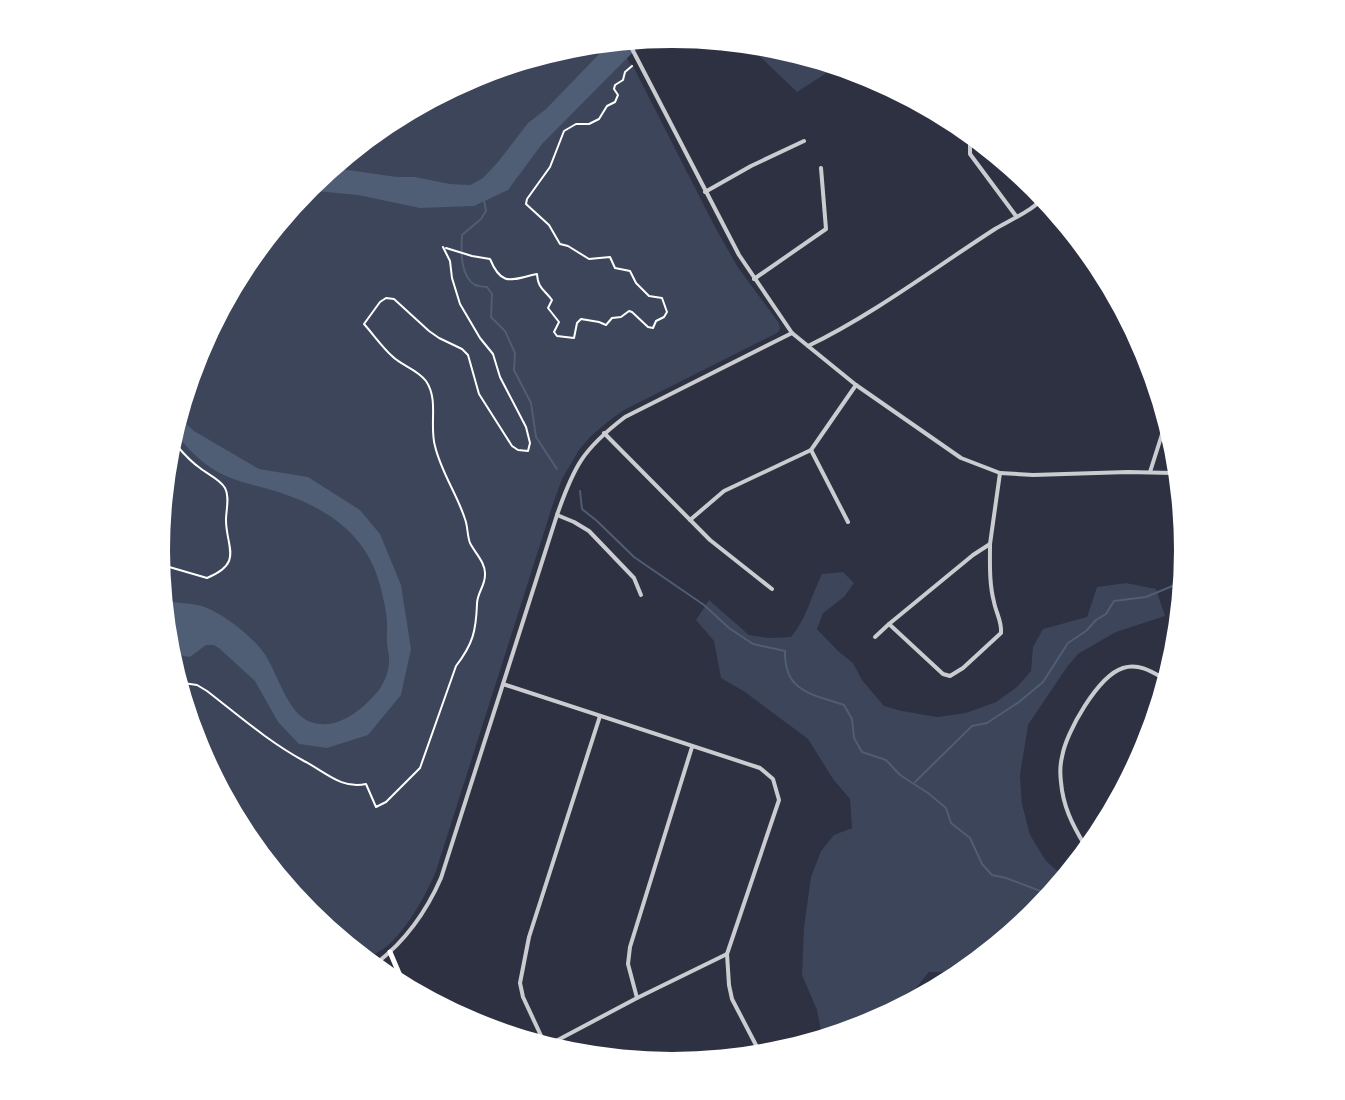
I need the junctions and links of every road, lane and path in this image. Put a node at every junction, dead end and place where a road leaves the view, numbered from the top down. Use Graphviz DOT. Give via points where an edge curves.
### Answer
graph roads {
  1 [pos="633,50"];
  2 [pos="632,66"];
  3 [pos="804,141"];
  4 [pos="970,146"];
  5 [pos="821,168"];
  6 [pos="705,192"];
  7 [pos="1036,205"];
  8 [pos="1016,216"];
  9 [pos="754,279"];
  10 [pos="792,333"];
  11 [pos="808,346"];
  12 [pos="856,385"];
  13 [pos="604,433"];
  14 [pos="1161,437"];
  15 [pos="181,450"];
  16 [pos="811,450"];
  17 [pos="1150,472"];
  18 [pos="1000,473"];
  19 [pos="1168,473"];
  20 [pos="557,515"];
  21 [pos="690,520"];
  22 [pos="848,522"];
  23 [pos="990,544"];
  24 [pos="171,568"];
  25 [pos="772,589"];
  26 [pos="641,595"];
  27 [pos="889,624"];
  28 [pos="875,637"];
  29 [pos="1158,676"];
  30 [pos="189,684"];
  31 [pos="503,684"];
  32 [pos="600,716"];
  33 [pos="692,747"];
  34 [pos="1082,840"];
  35 [pos="390,952"];
  36 [pos="727,954"];
  37 [pos="382,959"];
  38 [pos="397,969"];
  39 [pos="637,998"];
  40 [pos="540,1034"];
  41 [pos="560,1039"];
  42 [pos="755,1045"];
  1 -- 6 [label="street"];
  2 -- 30 [label="path" via="615,85 616,100 599,119 564,131 550,167 526,204 562,245 589,259 609,257 615,268 630,271 649,296 662,298 664,317 652,328 629,311 606,325 581,319 573,339 557,336 559,322 548,308 552,300 541,289 537,274 506,280 490,259 443,247 460,304 493,354 526,427 528,451 512,446 479,394 462,349 429,331 394,299 380,302 364,324 431,390 441,467 486,573 476,628 456,666 420,768 376,807 366,784 354,786 322,773 207,691"];
  3 -- 6 [label="street"];
  4 -- 8 [label="street" via="975,164"];
  5 -- 9 [label="street" via="826,229"];
  6 -- 9 [label="street"];
  7 -- 8 [label="street"];
  8 -- 11 [label="street" via="845,328"];
  9 -- 10 [label="street"];
  10 -- 11 [label="street"];
  10 -- 13 [label="street" via="625,417"];
  11 -- 12 [label="street"];
  12 -- 16 [label="street"];
  12 -- 18 [label="street" via="961,458"];
  13 -- 20 [label="street" via="576,467"];
  13 -- 21 [label="street"];
  14 -- 17 [label="street"];
  15 -- 24 [label="path" via="224,487 231,551 222,569 207,578"];
  16 -- 21 [label="street" via="724,491"];
  16 -- 22 [label="street"];
  17 -- 18 [label="street"];
  17 -- 19 [label="street"];
  18 -- 23 [label="street"];
  20 -- 26 [label="street" via="589,531 634,578"];
  20 -- 31 [label="street"];
  21 -- 25 [label="street"];
  23 -- 27 [label="street"];
  23 -- 27 [label="street" via="1001,633 963,668 943,674"];
  27 -- 28 [label="street"];
  29 -- 34 [label="street" via="1138,666 1111,674 1071,730 1061,780 1064,804"];
  31 -- 32 [label="street"];
  31 -- 35 [label="street" via="441,878 419,918"];
  32 -- 33 [label="street"];
  32 -- 40 [label="street" via="529,937 520,983"];
  33 -- 36 [label="street" via="760,768 773,779 779,800"];
  33 -- 39 [label="street" via="630,947 628,964"];
  35 -- 37 [label="street"];
  35 -- 38 [label="main road"];
  36 -- 39 [label="street"];
  36 -- 42 [label="street" via="732,999"];
  39 -- 41 [label="street"];
}
